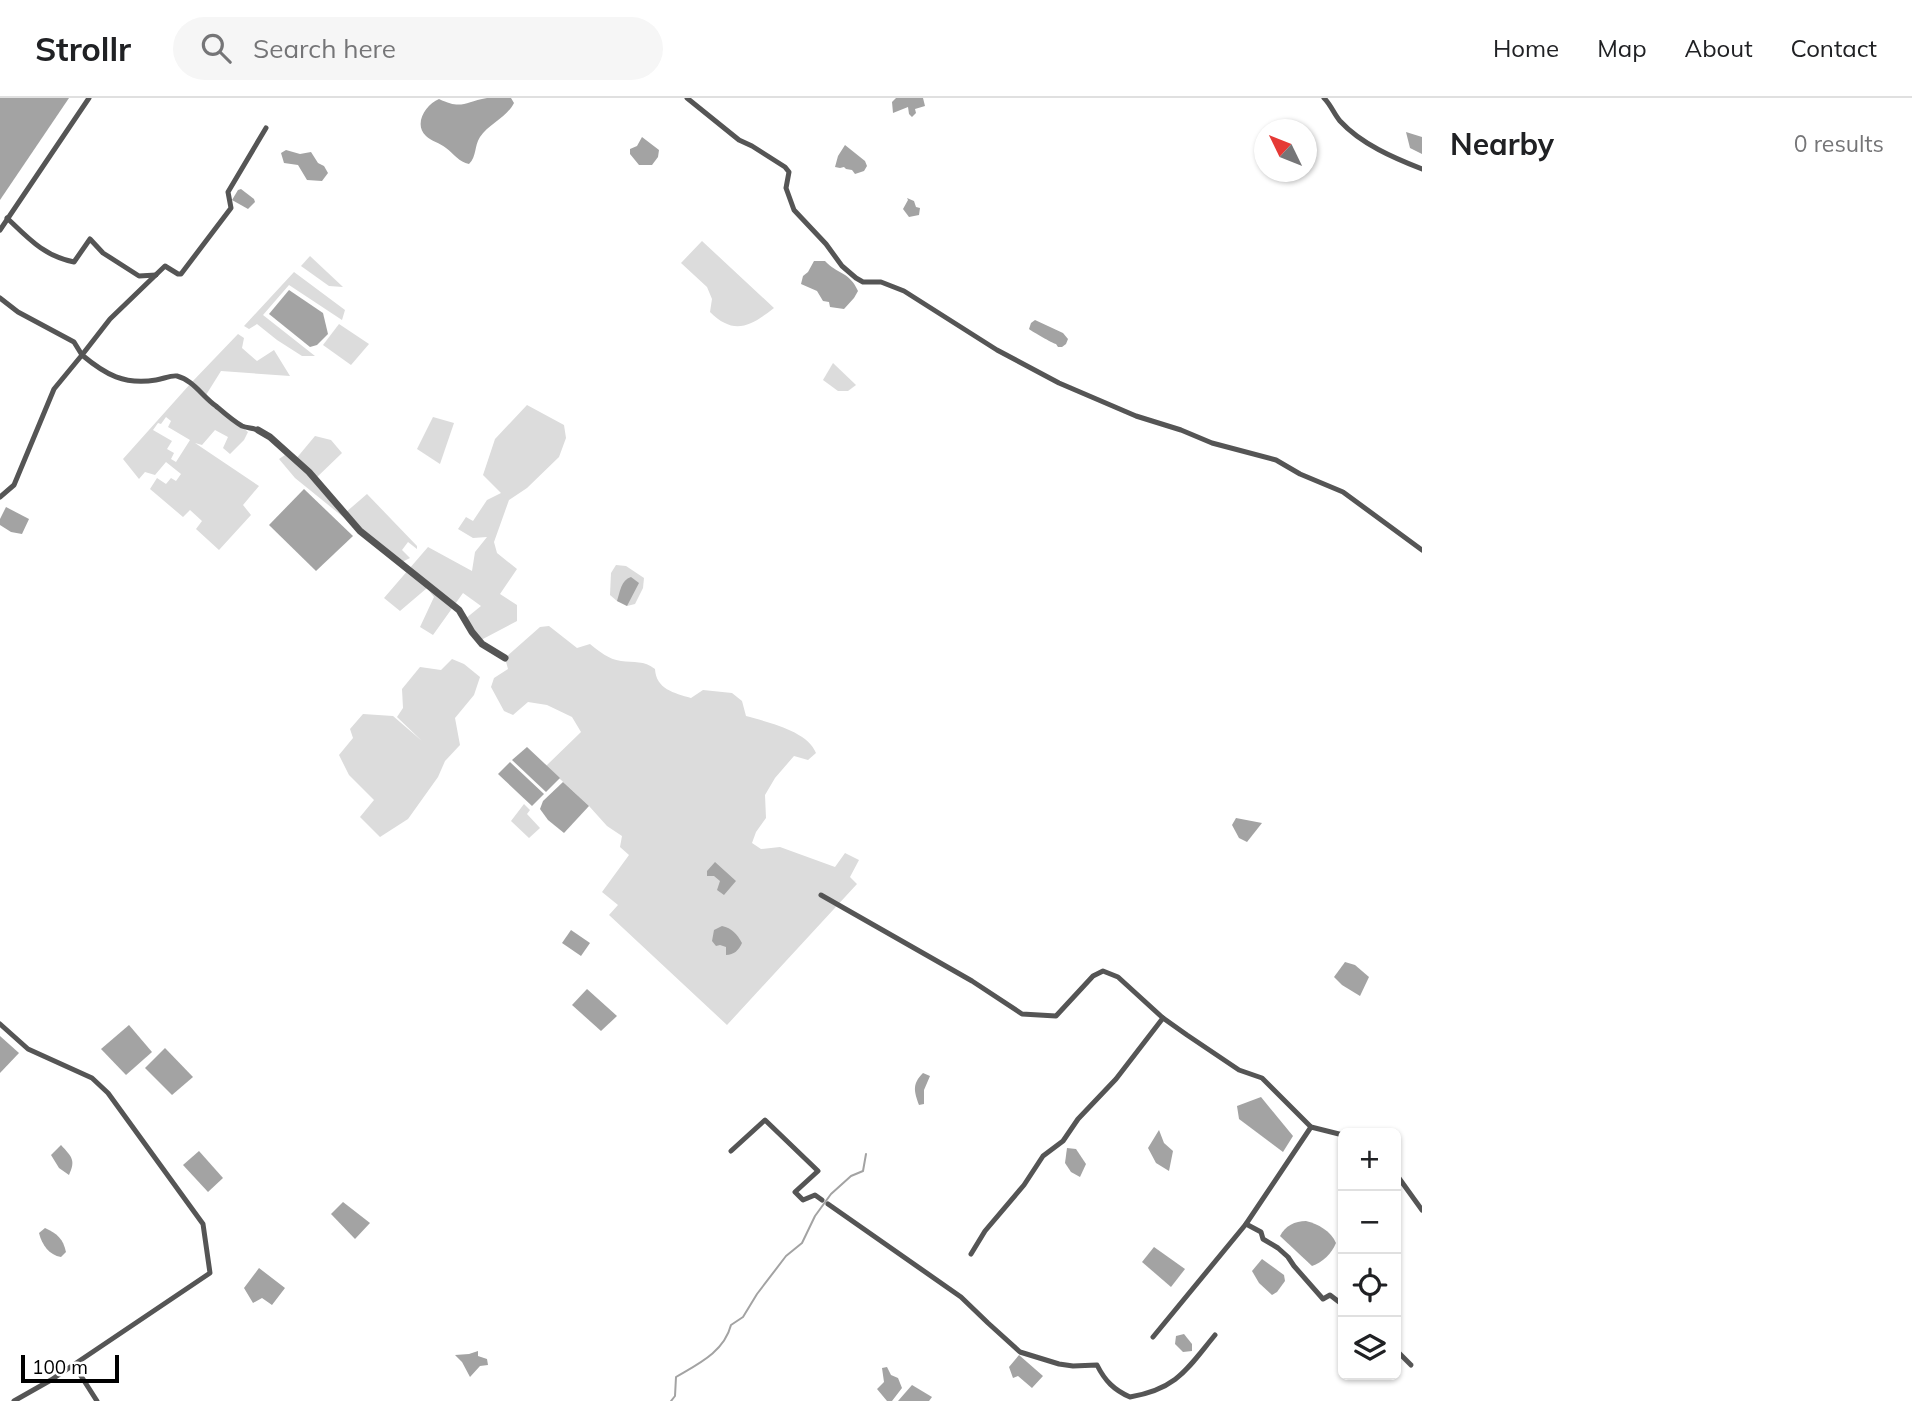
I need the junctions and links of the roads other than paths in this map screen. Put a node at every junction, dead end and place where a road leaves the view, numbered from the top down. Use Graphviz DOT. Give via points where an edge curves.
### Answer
graph roads {
  1 [pos="89,98"];
  2 [pos="687,98"];
  3 [pos="1324,98"];
  4 [pos="266,128"];
  5 [pos="1422,169"];
  6 [pos="8,218"];
  7 [pos="0,230"];
  8 [pos="156,275"];
  9 [pos="0,298"];
  10 [pos="82,355"];
  11 [pos="258,430"];
  12 [pos="0,497"];
  13 [pos="1422,551"];
  14 [pos="505,657"];
  15 [pos="821,895"];
  16 [pos="1163,1018"];
  17 [pos="0,1024"];
  18 [pos="1311,1127"];
  19 [pos="1338,1134"];
  20 [pos="731,1151"];
  21 [pos="1401,1181"];
  22 [pos="1422,1210"];
  23 [pos="1246,1224"];
  24 [pos="971,1254"];
  25 [pos="1338,1301"];
  26 [pos="1215,1335"];
  27 [pos="1153,1337"];
  28 [pos="1401,1354"];
  29 [pos="74,1364"];
  30 [pos="1412,1364"];
  31 [pos="14,1401"];
  32 [pos="97,1401"];
  1 -- 6 [label="street"];
  2 -- 13 [label="street" via="738,140 785,167 794,210 856,278 904,291 1059,383 1212,443 1276,460 1343,492"];
  3 -- 5 [label="street" via="1340,121 1361,138"];
  4 -- 8 [label="street" via="228,192 231,208 202,249 181,274 165,266"];
  6 -- 7 [label="street"];
  6 -- 8 [label="street" via="49,255 74,262 90,239 139,276"];
  8 -- 10 [label="street" via="110,319"];
  9 -- 10 [label="street" via="74,342"];
  10 -- 11 [label="street" via="129,382 175,375 187,380 237,422"];
  10 -- 12 [label="street" via="54,389 14,485"];
  11 -- 14 [label="street" via="309,472 360,531 459,610 482,644"];
  15 -- 16 [label="street" via="1022,1014 1056,1016 1103,971 1118,977"];
  16 -- 18 [label="street" via="1239,1070 1262,1078"];
  16 -- 24 [label="street" via="1063,1141 1043,1156"];
  17 -- 29 [label="street" via="28,1049 92,1078 108,1093 203,1224 210,1273"];
  18 -- 19 [label="street"];
  18 -- 23 [label="street"];
  20 -- 26 [label="street" via="765,1120 818,1171 796,1192 803,1200 815,1195 961,1297 1020,1352 1059,1364 1097,1365 1104,1379 1130,1397 1182,1376"];
  21 -- 22 [label="street"];
  23 -- 25 [label="street" via="1288,1257 1323,1299 1330,1295"];
  23 -- 27 [label="street"];
  28 -- 30 [label="street"];
  29 -- 31 [label="street"];
  29 -- 32 [label="street"];
}
